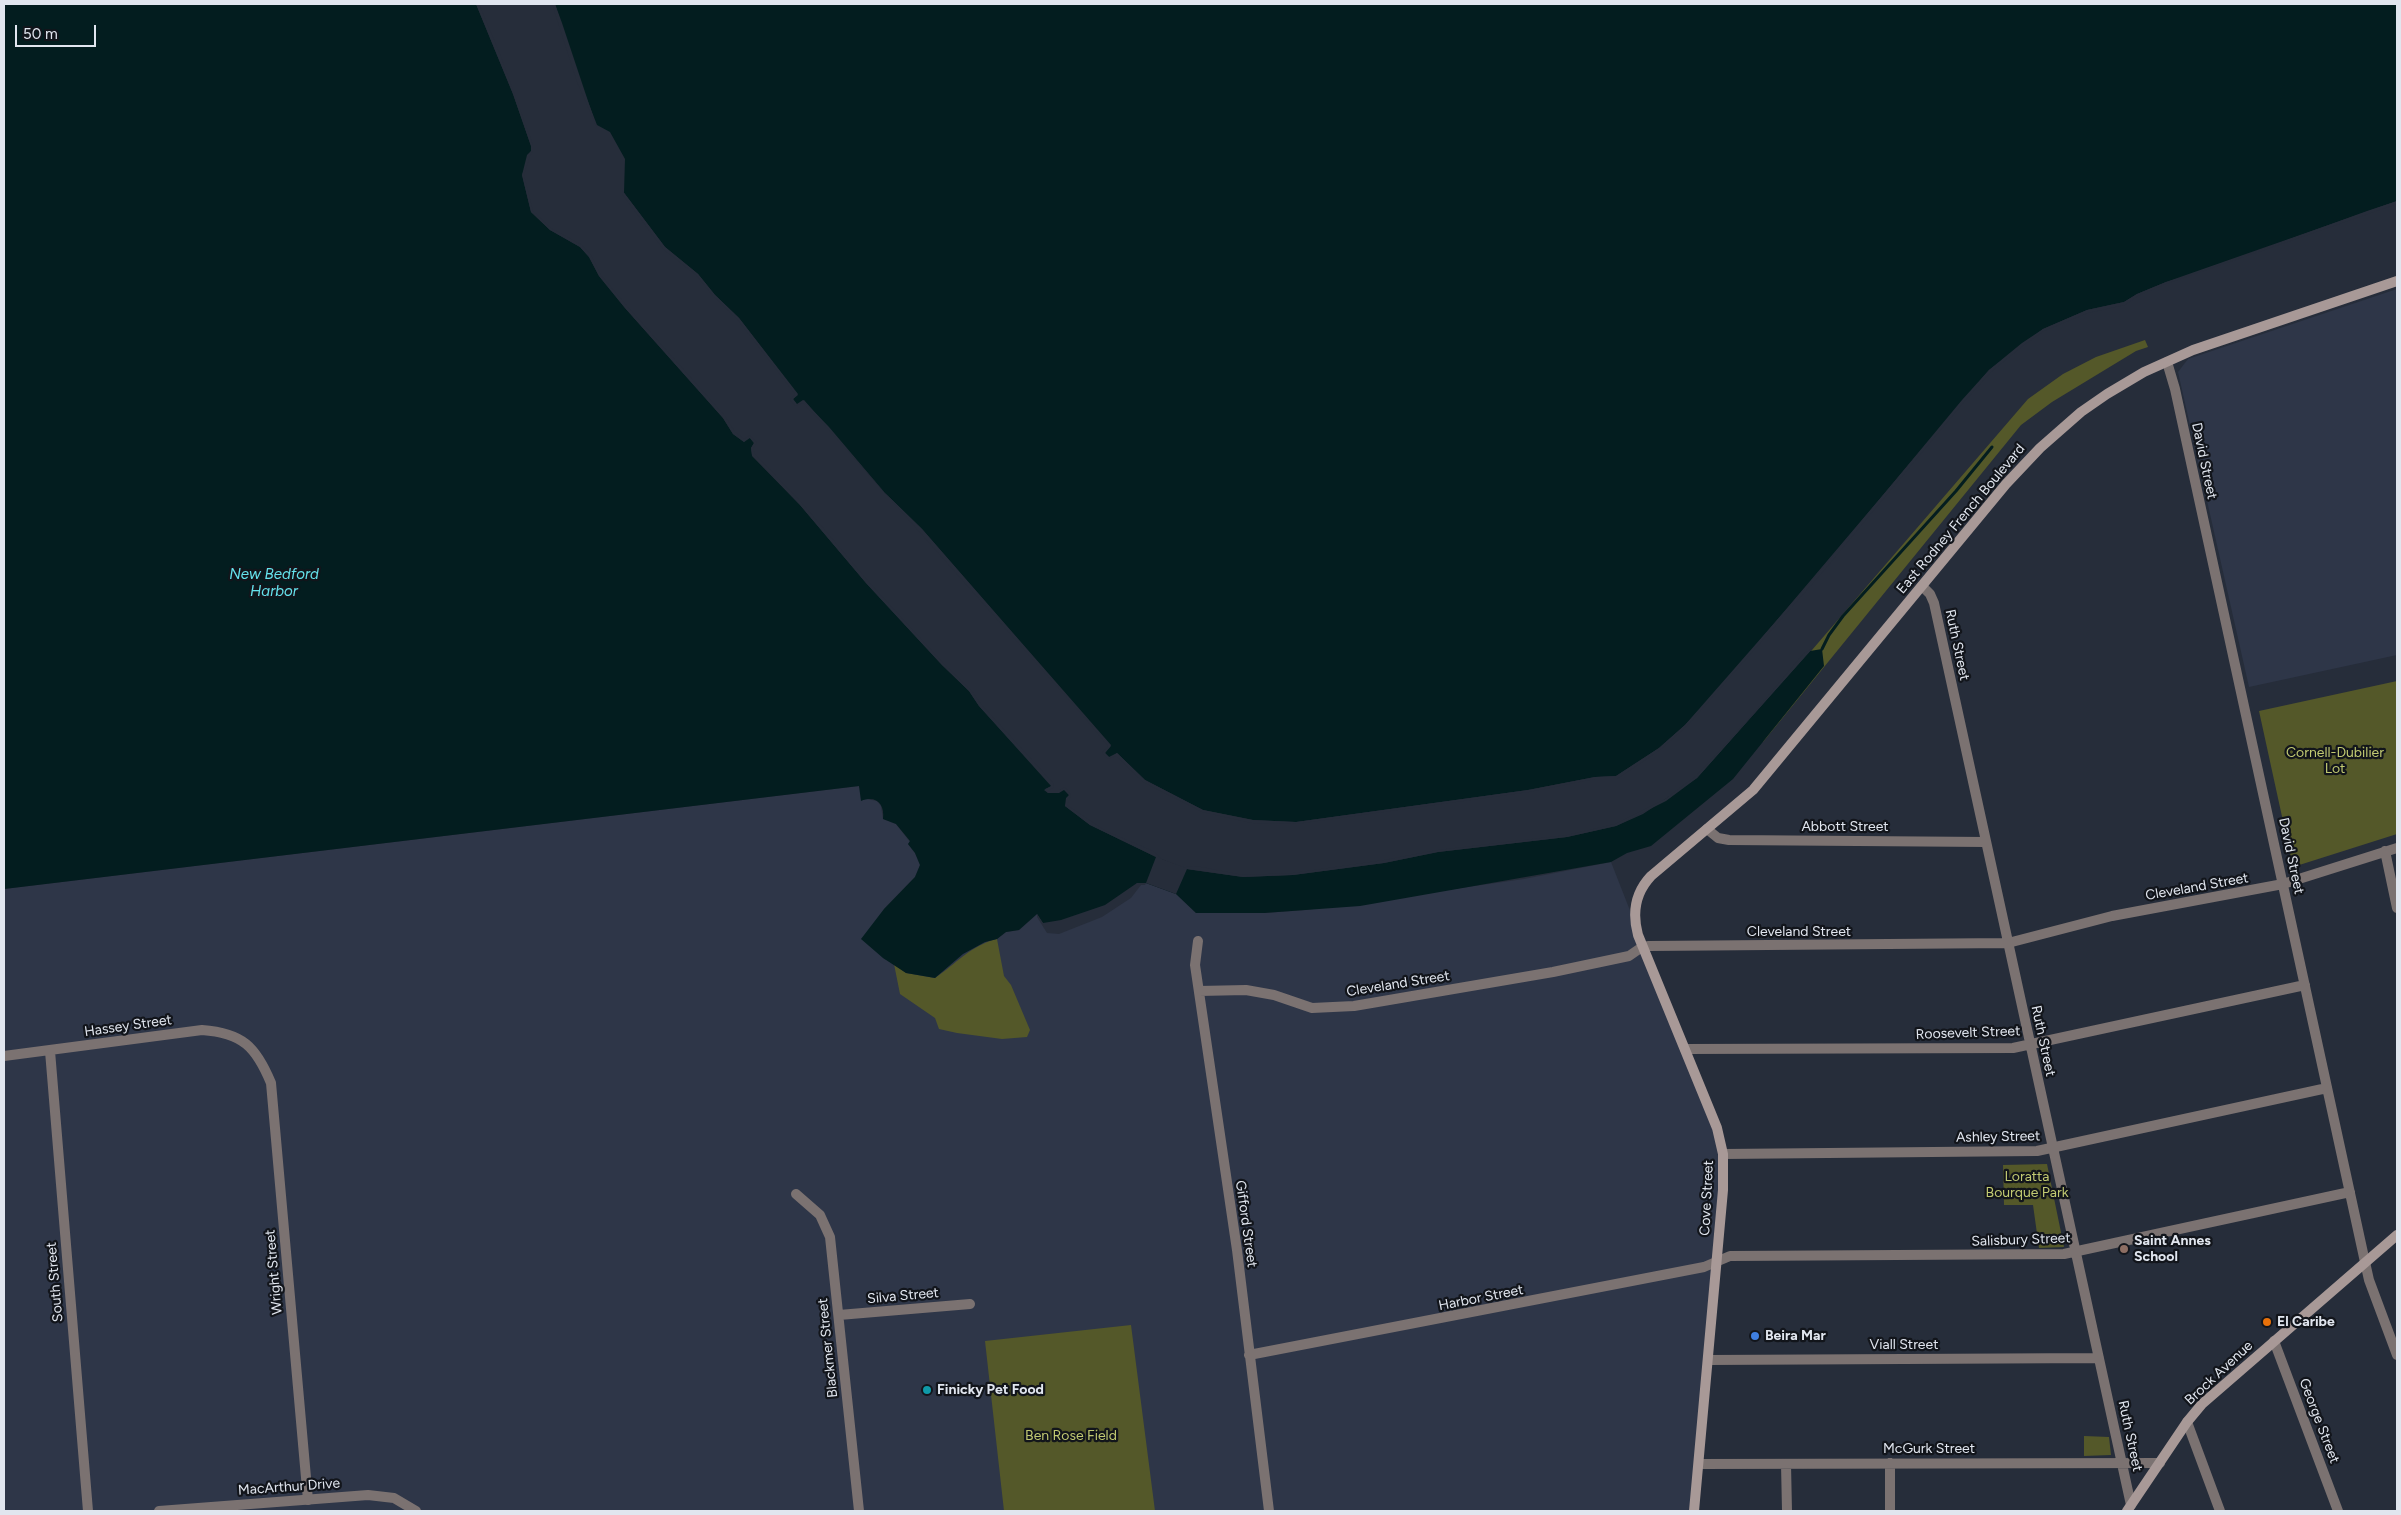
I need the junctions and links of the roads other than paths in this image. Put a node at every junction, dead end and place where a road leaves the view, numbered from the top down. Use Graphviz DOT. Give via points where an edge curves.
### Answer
graph roads {
  1 [pos="2397,281"];
  2 [pos="2166,362"];
  3 [pos="1922,586"];
  4 [pos="1708,829"];
  5 [pos="1986,842"];
  6 [pos="2397,848"];
  7 [pos="2385,852"];
  8 [pos="1651,876"];
  9 [pos="2283,884"];
  10 [pos="2397,908"];
  11 [pos="1198,941"];
  12 [pos="2008,943"];
  13 [pos="1642,947"];
  14 [pos="2305,985"];
  15 [pos="1199,992"];
  16 [pos="2030,1045"];
  17 [pos="251,1048"];
  18 [pos="1685,1049"];
  19 [pos="50,1051"];
  20 [pos="4,1056"];
  21 [pos="2327,1088"];
  22 [pos="2053,1148"];
  23 [pos="1723,1154"];
  24 [pos="2350,1192"];
  25 [pos="796,1194"];
  26 [pos="2397,1235"];
  27 [pos="2076,1252"];
  28 [pos="1717,1261"];
  29 [pos="2365,1262"];
  30 [pos="970,1304"];
  31 [pos="839,1315"];
  32 [pos="2274,1341"];
  33 [pos="1249,1355"];
  34 [pos="2397,1355"];
  35 [pos="2099,1358"];
  36 [pos="1708,1360"];
  37 [pos="2187,1422"];
  38 [pos="1890,1463"];
  39 [pos="2122,1463"];
  40 [pos="2160,1463"];
  41 [pos="1699,1464"];
  42 [pos="1786,1464"];
  43 [pos="308,1500"];
  44 [pos="2129,1508"];
  45 [pos="88,1511"];
  46 [pos="160,1511"];
  47 [pos="416,1511"];
  48 [pos="859,1511"];
  49 [pos="1269,1511"];
  50 [pos="1694,1511"];
  51 [pos="1787,1511"];
  52 [pos="1890,1511"];
  53 [pos="2220,1511"];
  54 [pos="2338,1511"];
  1 -- 2 [label="main road, East Rodney French Boulevard"];
  2 -- 3 [label="main road, East Rodney French Boulevard" via="2107,394 2053,436 2006,484"];
  2 -- 9 [label="street, David Street" via="2177,399"];
  3 -- 4 [label="main road, East Rodney French Boulevard" via="1758,783"];
  3 -- 5 [label="street, Ruth Street" via="1934,603"];
  4 -- 5 [label="street, Abbott Street" via="1718,838 1729,840"];
  4 -- 8 [label="main road, East Rodney French Boulevard"];
  5 -- 12 [label="street, Ruth Street"];
  6 -- 7 [label="street, Cleveland Street"];
  7 -- 9 [label="street, Cleveland Street"];
  7 -- 10 [label="street"];
  8 -- 13 [label="main road, Cove Street" via="1639,891 1635,905 1636,930"];
  9 -- 12 [label="street, Cleveland Street" via="2112,916"];
  9 -- 14 [label="street, David Street"];
  11 -- 15 [label="street, Gifford Street" via="1194,965"];
  12 -- 13 [label="street, Cleveland Street"];
  12 -- 16 [label="street, Ruth Street"];
  13 -- 15 [label="street, Cleveland Street" via="1629,956 1553,972 1354,1006 1312,1008 1274,995 1246,990"];
  13 -- 18 [label="main road, Cove Street"];
  14 -- 16 [label="street, Roosevelt Street"];
  14 -- 21 [label="street, David Street"];
  15 -- 33 [label="street, Gifford Street"];
  16 -- 18 [label="street, Roosevelt Street" via="2007,1048"];
  16 -- 22 [label="street, Ruth Street"];
  17 -- 19 [label="street, Hassey Street" via="236,1037 202,1030"];
  17 -- 43 [label="street, Wright Street" via="271,1083"];
  18 -- 23 [label="main road, Cove Street" via="1714,1120"];
  19 -- 20 [label="street, Hassey Street"];
  19 -- 45 [label="street, South Street"];
  21 -- 22 [label="street, Ashley Street"];
  21 -- 24 [label="street, David Street"];
  22 -- 23 [label="street, Ashley Street" via="2032,1151"];
  22 -- 27 [label="street, Ruth Street"];
  23 -- 28 [label="main road, Cove Street"];
  24 -- 27 [label="street, Salisbury Street"];
  24 -- 29 [label="street, David Street"];
  25 -- 31 [label="street, Blackmer Street" via="820,1215 830,1237"];
  26 -- 29 [label="main road, Brock Avenue"];
  27 -- 28 [label="street, Salisbury Street" via="2046,1256 1730,1256"];
  27 -- 35 [label="street, Ruth Street"];
  28 -- 33 [label="street, Harbor Street" via="1704,1267 1655,1277"];
  28 -- 36 [label="main road, Cove Street"];
  29 -- 32 [label="main road, Brock Avenue"];
  29 -- 34 [label="street, David Street"];
  30 -- 31 [label="street, Silva Street"];
  31 -- 48 [label="street, Blackmer Street"];
  32 -- 37 [label="main road, Brock Avenue"];
  32 -- 54 [label="street, George Street"];
  33 -- 49 [label="street, Gifford Street"];
  35 -- 36 [label="street, Viall Street"];
  35 -- 39 [label="street, Ruth Street"];
  36 -- 41 [label="main road, Cove Street"];
  37 -- 40 [label="main road, Brock Avenue"];
  37 -- 53 [label="street"];
  38 -- 39 [label="street, McGurk Street"];
  38 -- 42 [label="street, McGurk Street"];
  38 -- 52 [label="street"];
  39 -- 40 [label="street, McGurk Street"];
  39 -- 44 [label="street, Ruth Street"];
  40 -- 44 [label="main road, Brock Avenue"];
  41 -- 42 [label="street, McGurk Street"];
  41 -- 50 [label="main road, Cove Street"];
  42 -- 51 [label="street"];
  43 -- 46 [label="street, MacArthur Drive"];
  43 -- 47 [label="street, MacArthur Drive" via="376,1495 394,1498"];
}
